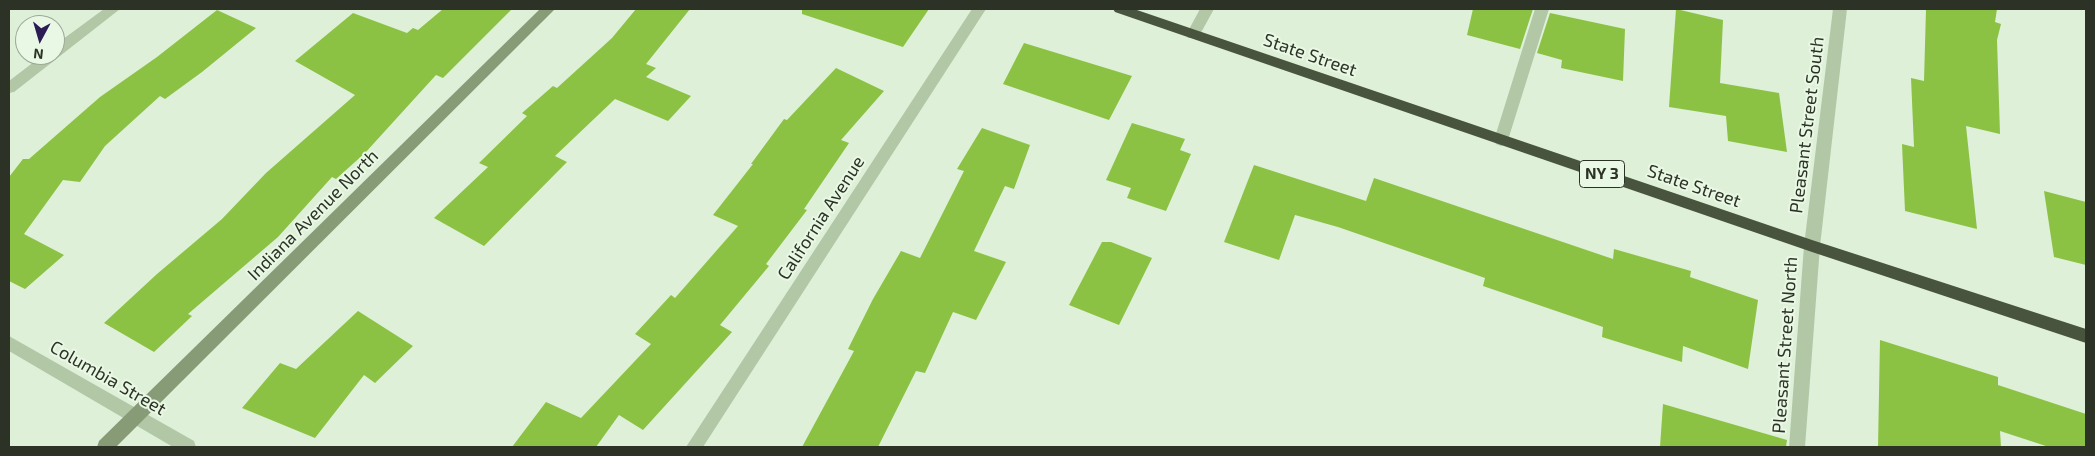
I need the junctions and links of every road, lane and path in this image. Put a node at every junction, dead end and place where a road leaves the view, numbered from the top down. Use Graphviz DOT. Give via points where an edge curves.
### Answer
graph roads {
  1 [pos="112,9"];
  2 [pos="548,9"];
  3 [pos="979,9"];
  4 [pos="1120,9"];
  5 [pos="1207,9"];
  6 [pos="1542,9"];
  7 [pos="1840,9"];
  8 [pos="1192,35"];
  9 [pos="65,44"];
  10 [pos="39,65"];
  11 [pos="9,88"];
  12 [pos="1501,140"];
  13 [pos="1812,246"];
  14 [pos="2086,336"];
  15 [pos="9,343"];
  16 [pos="135,418"];
  17 [pos="105,447"];
  18 [pos="188,447"];
  19 [pos="694,447"];
  20 [pos="1797,447"];
  1 -- 9 [label="street"];
  2 -- 16 [label="street, Indiana Avenue North"];
  3 -- 19 [label="street, California Avenue"];
  4 -- 8 [label="highway, State Street / NY 3"];
  5 -- 8 [label="street"];
  6 -- 12 [label="street"];
  7 -- 13 [label="street, Pleasant Street South"];
  8 -- 12 [label="highway, State Street / NY 3"];
  10 -- 11 [label="street"];
  12 -- 13 [label="highway, State Street / NY 3"];
  13 -- 14 [label="highway, State Street / NY 3"];
  13 -- 20 [label="street, Pleasant Street North"];
  15 -- 16 [label="street, Columbia Street"];
  16 -- 17 [label="street, Indiana Avenue North"];
  16 -- 18 [label="street, Columbia Street"];
}
